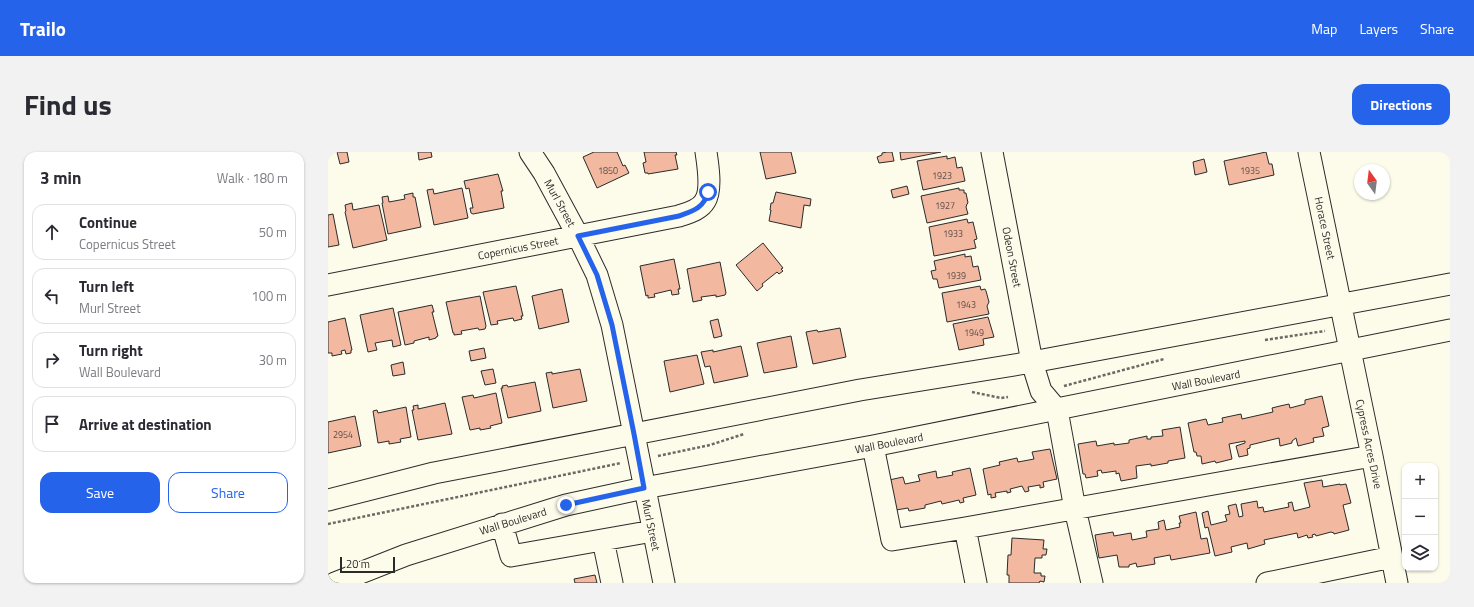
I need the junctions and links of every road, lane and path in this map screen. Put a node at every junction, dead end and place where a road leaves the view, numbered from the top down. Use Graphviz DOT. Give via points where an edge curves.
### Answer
graph roads {
  1 [pos="530,152"];
  2 [pos="706,152"];
  3 [pos="992,152"];
  4 [pos="1309,152"];
  5 [pos="578,236"];
  6 [pos="1450,284"];
  7 [pos="328,285"];
  8 [pos="1340,304"];
  9 [pos="1450,330"];
  10 [pos="1325,331"];
  11 [pos="1258,341"];
  12 [pos="1350,351"];
  13 [pos="1166,358"];
  14 [pos="1032,362"];
  15 [pos="1062,386"];
  16 [pos="968,391"];
  17 [pos="1013,396"];
  18 [pos="1057,410"];
  19 [pos="751,432"];
  20 [pos="634,434"];
  21 [pos="873,446"];
  22 [pos="657,456"];
  23 [pos="1372,456"];
  24 [pos="620,463"];
  25 [pos="644,488"];
  26 [pos="328,500"];
  27 [pos="1075,509"];
  28 [pos="328,524"];
  29 [pos="502,524"];
  30 [pos="965,528"];
  31 [pos="653,531"];
  32 [pos="603,540"];
  33 [pos="1392,558"];
  34 [pos="335,583"];
  35 [pos="612,583"];
  36 [pos="664,583"];
  37 [pos="976,583"];
  38 [pos="1092,583"];
  39 [pos="1267,583"];
  40 [pos="1397,583"];
  1 -- 5 [label="street, Murl Street"];
  2 -- 5 [label="street, Copernicus Street" via="708,192 704,203 694,211"];
  3 -- 14 [label="street, Odeon Street"];
  4 -- 8 [label="street, Horace Street"];
  5 -- 7 [label="street, Copernicus Street"];
  5 -- 20 [label="street, Murl Street" via="597,275 612,325"];
  6 -- 8 [label="street"];
  8 -- 12 [label="street, Cypress Acres Drive"];
  8 -- 14 [label="street"];
  9 -- 12 [label="street, Wall Boulevard"];
  10 -- 11 [label="path"];
  12 -- 18 [label="street, Wall Boulevard"];
  12 -- 23 [label="street, Cypress Acres Drive"];
  13 -- 15 [label="path"];
  14 -- 18 [label="street, Odeon Street" via="1041,391"];
  14 -- 20 [label="street" via="860,390"];
  16 -- 17 [label="path" via="1000,398"];
  18 -- 21 [label="street, Wall Boulevard"];
  18 -- 27 [label="street"];
  19 -- 22 [label="path" via="710,445"];
  20 -- 25 [label="street, Murl Street"];
  20 -- 26 [label="street" via="434,473"];
  21 -- 25 [label="street, Wall Boulevard"];
  21 -- 30 [label="street" via="892,540"];
  23 -- 27 [label="street"];
  23 -- 33 [label="street, Cypress Acres Drive"];
  24 -- 28 [label="path"];
  25 -- 29 [label="street, Wall Boulevard" via="566,505"];
  25 -- 31 [label="street, Murl Street"];
  27 -- 30 [label="street"];
  27 -- 38 [label="street"];
  29 -- 32 [label="street" via="511,556"];
  29 -- 34 [label="street, Wall Boulevard" via="406,555"];
  30 -- 37 [label="street"];
  31 -- 32 [label="street"];
  31 -- 36 [label="street, Murl Street"];
  32 -- 35 [label="street"];
  33 -- 39 [label="street"];
  33 -- 40 [label="street, Cypress Acres Drive"];
}
